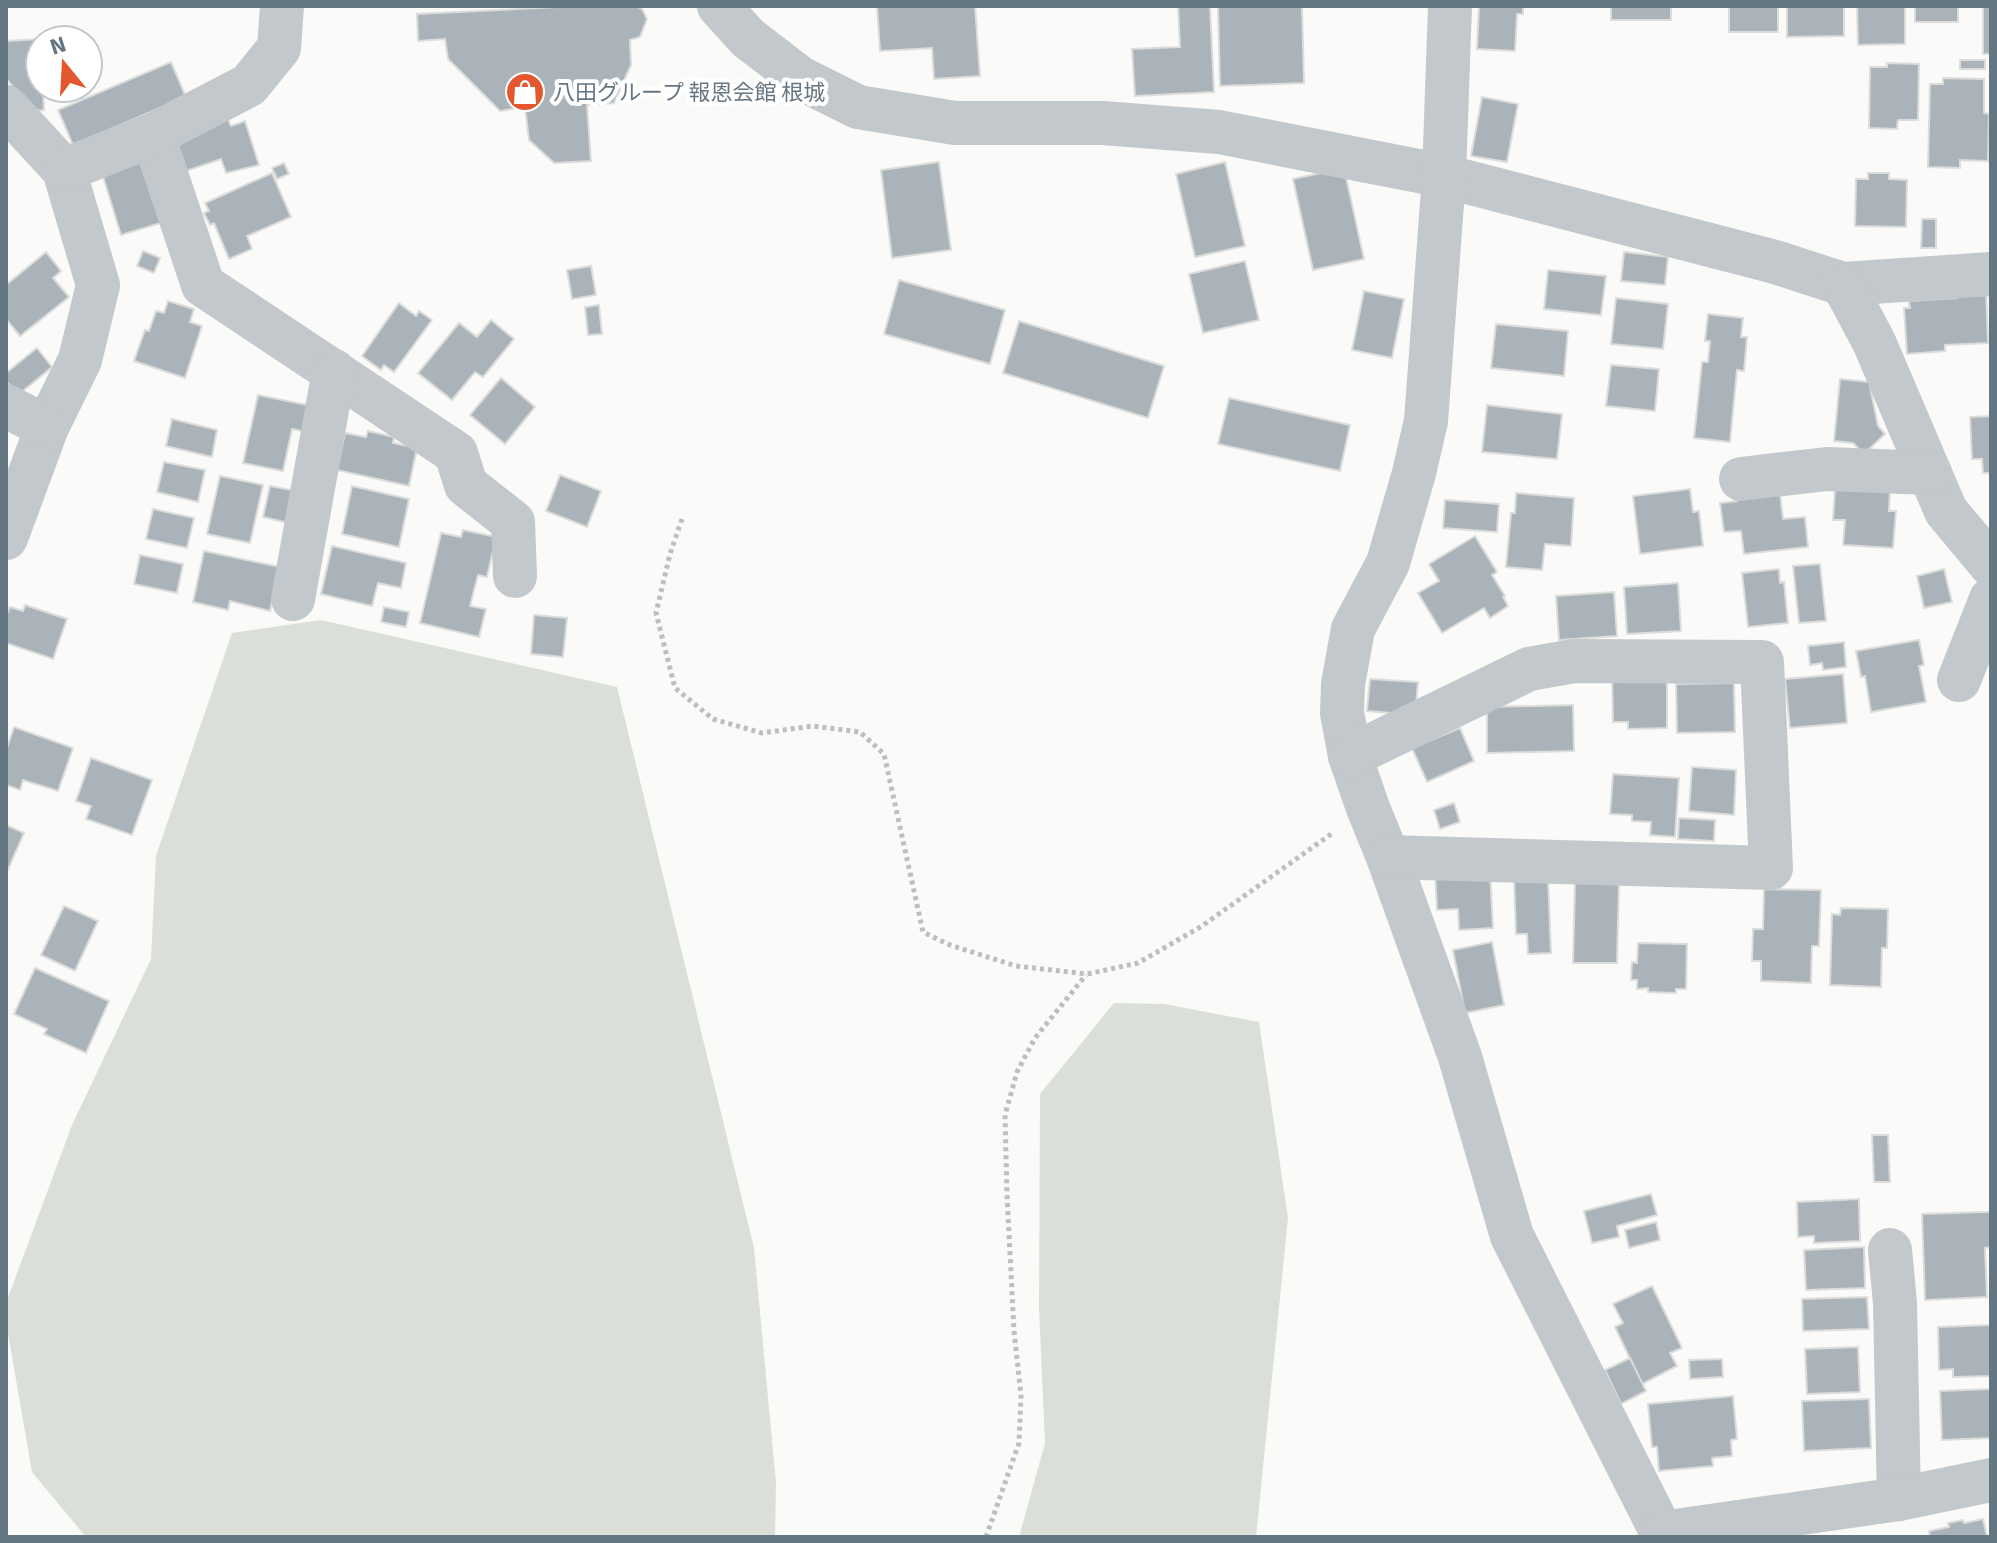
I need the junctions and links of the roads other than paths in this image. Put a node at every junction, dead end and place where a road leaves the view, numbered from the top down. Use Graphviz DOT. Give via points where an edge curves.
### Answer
graph roads {
  1 [pos="282,6"];
  2 [pos="719,6"];
  3 [pos="1450,6"];
  4 [pos="6,107"];
  5 [pos="153,135"];
  6 [pos="64,170"];
  7 [pos="1444,176"];
  8 [pos="1991,274"];
  9 [pos="1843,284"];
  10 [pos="334,371"];
  11 [pos="6,406"];
  12 [pos="47,427"];
  13 [pos="1930,473"];
  14 [pos="1741,479"];
  15 [pos="6,538"];
  16 [pos="515,576"];
  17 [pos="1991,593"];
  18 [pos="293,599"];
  19 [pos="1959,680"];
  20 [pos="1350,756"];
  21 [pos="1388,857"];
  22 [pos="1890,1250"];
  23 [pos="1991,1480"];
  24 [pos="1899,1499"];
  25 [pos="1663,1535"];
  1 -- 5 [label="street" via="279,48 249,85"];
  2 -- 7 [label="street" via="748,38 800,78 858,107 955,123 1103,123 1219,132"];
  3 -- 7 [label="street"];
  4 -- 6 [label="street"];
  5 -- 6 [label="street"];
  5 -- 10 [label="street" via="203,285"];
  6 -- 12 [label="street" via="98,285 80,360"];
  7 -- 9 [label="street"];
  7 -- 20 [label="street" via="1426,421 1388,563 1353,629 1342,699"];
  8 -- 9 [label="street"];
  9 -- 13 [label="street"];
  10 -- 16 [label="street" via="456,453 466,485 513,522"];
  10 -- 18 [label="street"];
  11 -- 12 [label="street"];
  12 -- 15 [label="street"];
  13 -- 14 [label="street" via="1827,469"];
  13 -- 17 [label="street"];
  17 -- 19 [label="street"];
  20 -- 21 [label="street"];
  20 -- 21 [label="street" via="1529,669 1574,661 1762,662 1771,868"];
  21 -- 25 [label="street" via="1460,1057 1512,1236"];
  22 -- 24 [label="street"];
  23 -- 24 [label="street"];
  24 -- 25 [label="street"];
}
